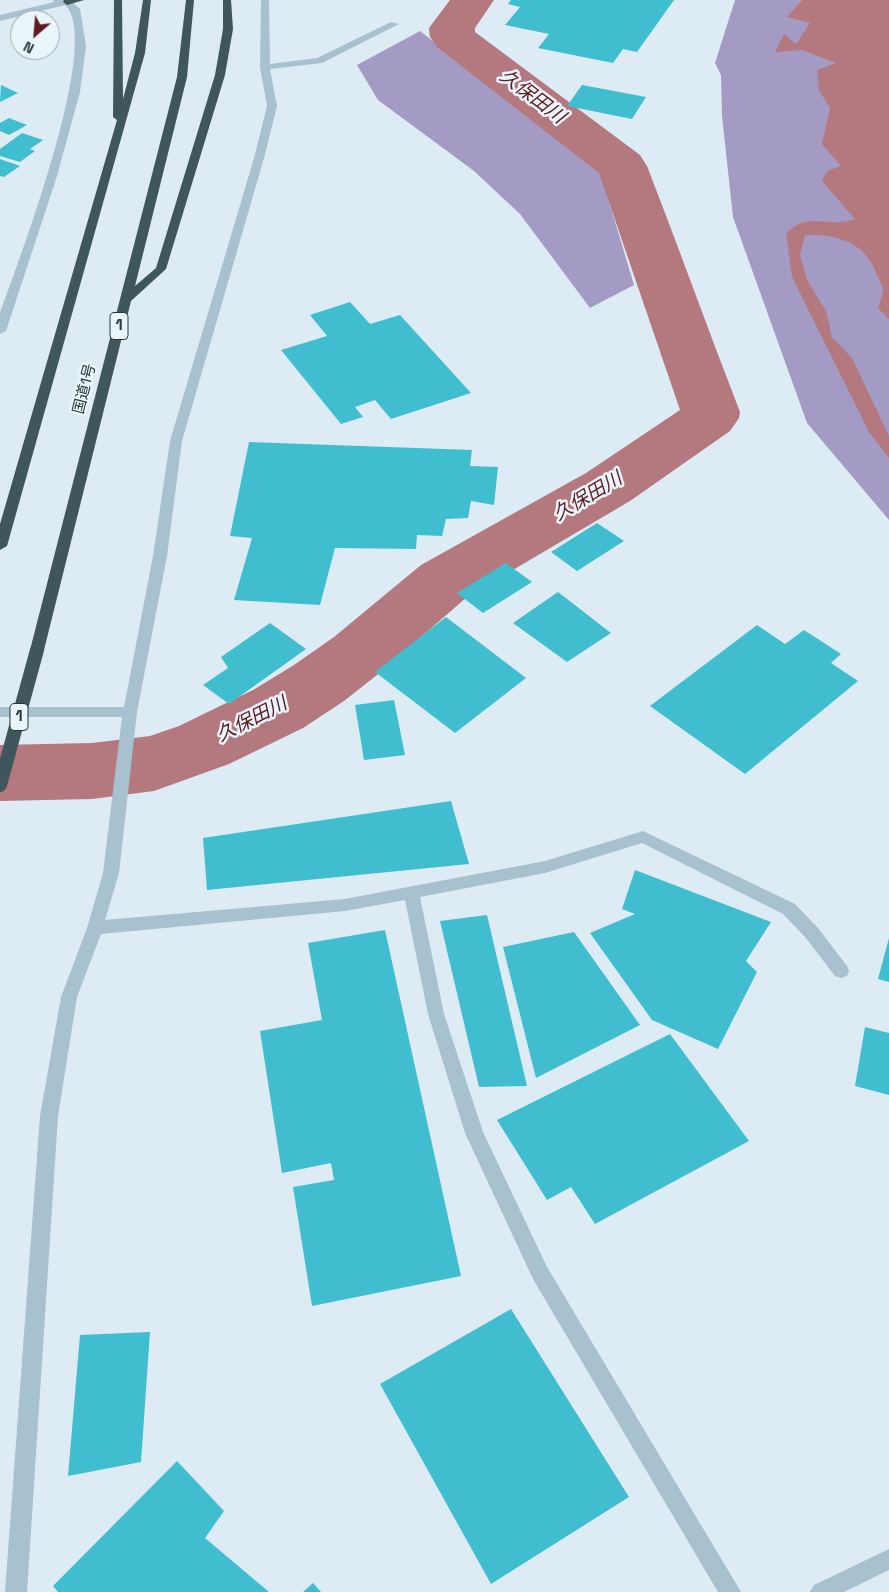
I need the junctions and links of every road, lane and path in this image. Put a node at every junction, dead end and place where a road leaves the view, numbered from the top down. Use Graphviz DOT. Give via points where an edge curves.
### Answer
graph roads {
  1 [pos="80,0"];
  2 [pos="118,0"];
  3 [pos="147,0"];
  4 [pos="190,0"];
  5 [pos="227,0"];
  6 [pos="265,0"];
  7 [pos="62,1"];
  8 [pos="0,18"];
  9 [pos="394,24"];
  10 [pos="264,67"];
  11 [pos="118,136"];
  12 [pos="126,300"];
  13 [pos="0,329"];
  14 [pos="0,546"];
  15 [pos="0,712"];
  16 [pos="130,712"];
  17 [pos="0,785"];
  18 [pos="411,892"];
  19 [pos="95,928"];
  20 [pos="840,971"];
  21 [pos="889,1559"];
  22 [pos="16,1592"];
  23 [pos="730,1592"];
  24 [pos="821,1592"];
  1 -- 7 [label="highway"];
  2 -- 11 [label="highway"];
  3 -- 11 [label="highway" via="140,53"];
  4 -- 12 [label="highway, 国道1号 / 1" via="182,77"];
  5 -- 12 [label="highway" via="228,29 220,75 161,269"];
  6 -- 10 [label="street"];
  7 -- 8 [label="street"];
  7 -- 13 [label="street" via="75,9 81,46 75,92 52,176"];
  9 -- 10 [label="street" via="320,61"];
  10 -- 16 [label="street" via="272,106 176,441 160,556"];
  11 -- 14 [label="highway"];
  12 -- 17 [label="highway, 国道1号 / 1, bridge"];
  15 -- 16 [label="street"];
  16 -- 19 [label="street" via="111,873"];
  18 -- 19 [label="street" via="345,905"];
  18 -- 20 [label="street" via="545,866 643,836 789,909 812,933"];
  18 -- 23 [label="street" via="436,1014 474,1133 540,1273"];
  19 -- 22 [label="street" via="69,996 49,1116"];
  21 -- 24 [label="street"];
}
